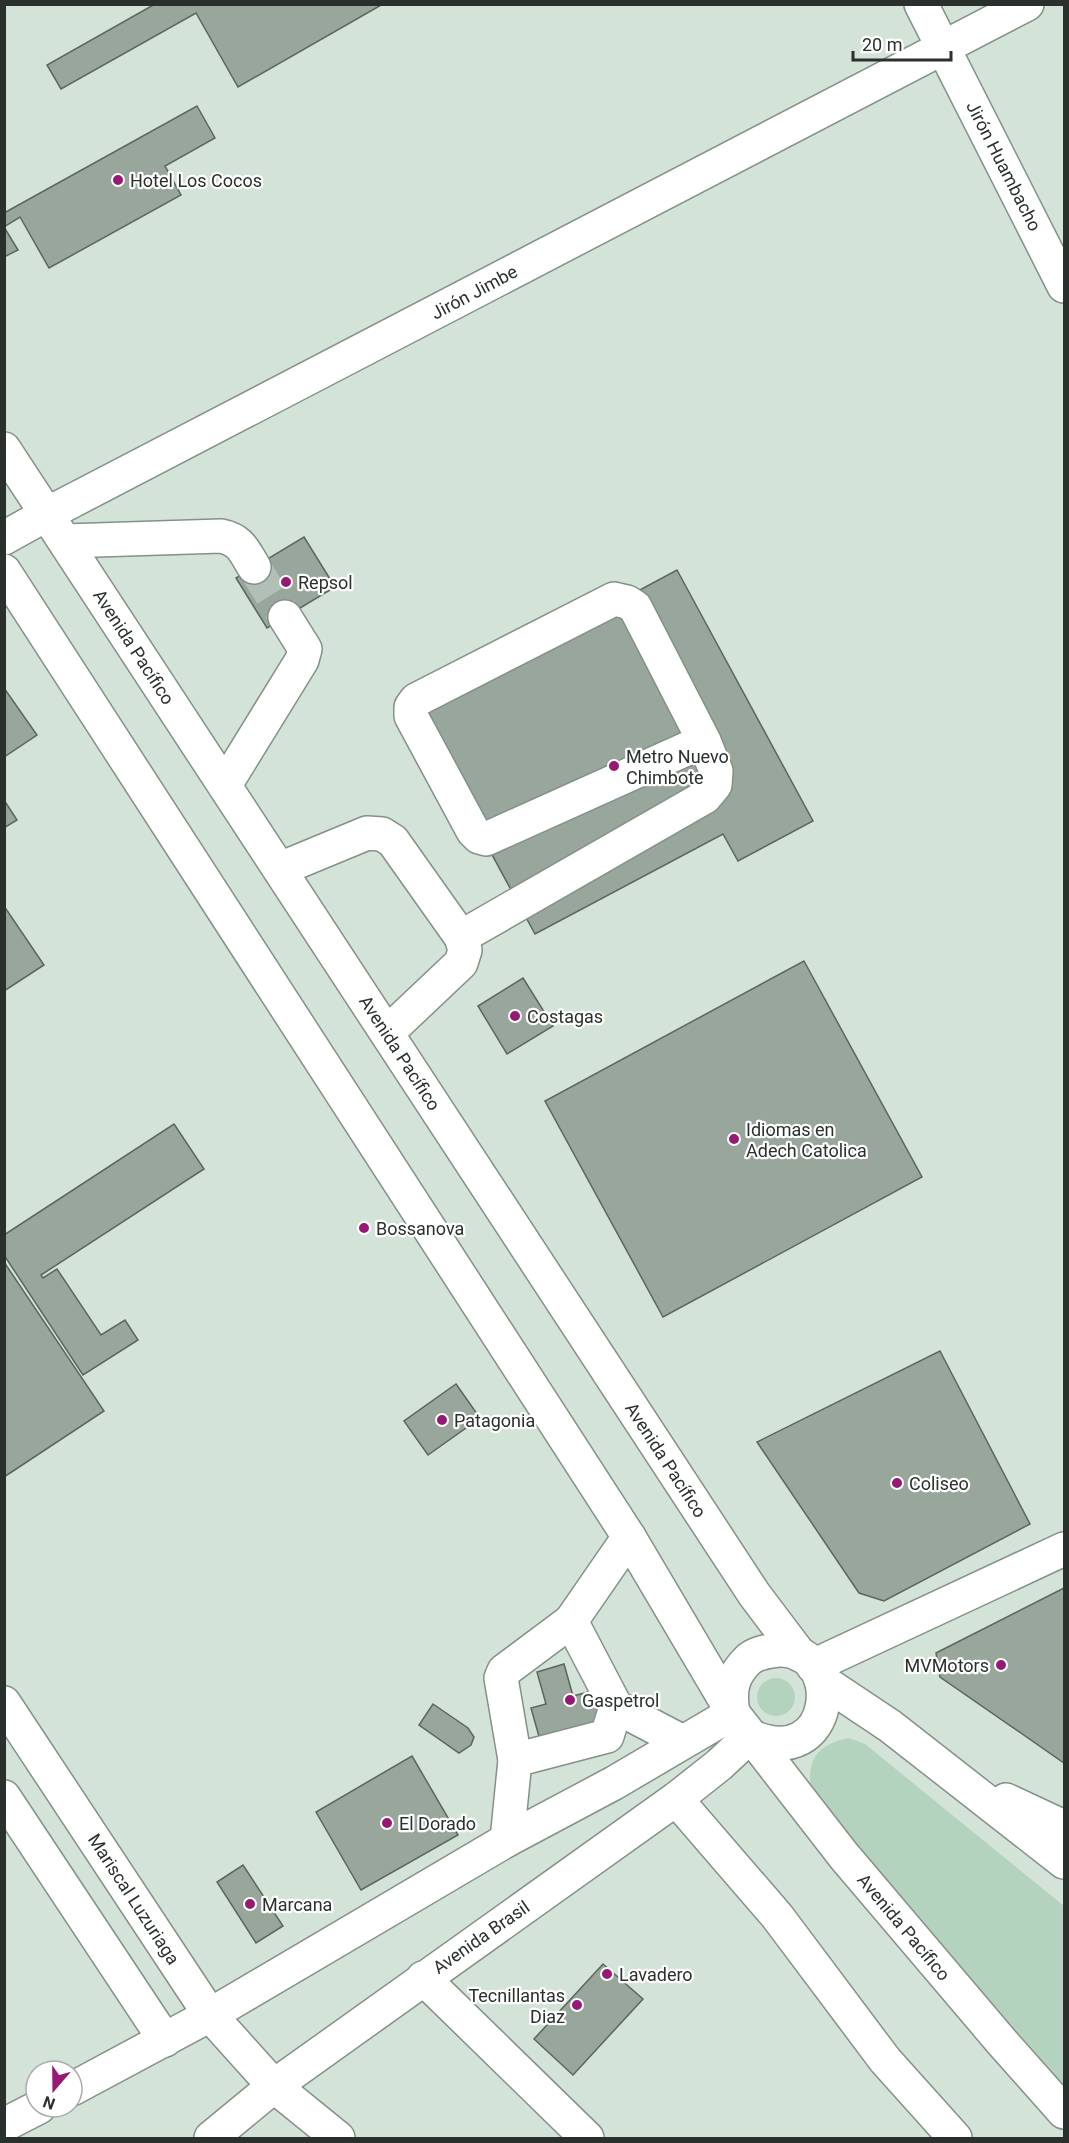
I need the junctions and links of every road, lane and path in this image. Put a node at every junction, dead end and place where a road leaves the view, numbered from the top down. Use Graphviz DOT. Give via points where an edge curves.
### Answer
graph roads {
  1 [pos="921,4"];
  2 [pos="1027,4"];
  3 [pos="943,47"];
  4 [pos="1065,286"];
  5 [pos="4,449"];
  6 [pos="47,514"];
  7 [pos="4,538"];
  8 [pos="65,541"];
  9 [pos="254,567"];
  10 [pos="4,571"];
  11 [pos="285,617"];
  12 [pos="704,741"];
  13 [pos="225,785"];
  14 [pos="280,869"];
  15 [pos="461,937"];
  16 [pos="387,1033"];
  17 [pos="629,1537"];
  18 [pos="1065,1549"];
  19 [pos="571,1621"];
  20 [pos="811,1667"];
  21 [pos="4,1703"];
  22 [pos="616,1707"];
  23 [pos="742,1724"];
  24 [pos="683,1742"];
  25 [pos="515,1760"];
  26 [pos="957,1778"];
  27 [pos="4,1797"];
  28 [pos="676,1799"];
  29 [pos="1065,1827"];
  30 [pos="507,1840"];
  31 [pos="1065,1862"];
  32 [pos="423,1978"];
  33 [pos="210,2015"];
  34 [pos="165,2040"];
  35 [pos="84,2083"];
  36 [pos="274,2086"];
  37 [pos="1065,2112"];
  38 [pos="24,2115"];
  39 [pos="4,2125"];
  40 [pos="211,2139"];
  41 [pos="338,2139"];
  42 [pos="587,2139"];
  43 [pos="955,2139"];
  1 -- 3 [label="main road, Jirón Huambacho"];
  2 -- 3 [label="main road, Jirón Jimbe"];
  3 -- 4 [label="main road, Jirón Huambacho"];
  3 -- 6 [label="main road, Jirón Jimbe"];
  5 -- 6 [label="main road, Avenida Pacífico"];
  6 -- 7 [label="main road, Jirón Jimbe"];
  6 -- 8 [label="main road, Avenida Pacífico"];
  8 -- 9 [label="main road" via="222,536 240,544"];
  8 -- 13 [label="main road, Avenida Pacífico"];
  10 -- 17 [label="main road, Avenida Pacífico"];
  11 -- 13 [label="main road" via="305,649 302,660"];
  12 -- 12 [label="main road" via="486,839 472,831 411,716 411,707 422,696 614,599 635,607"];
  12 -- 15 [label="main road" via="716,771 715,785 705,797"];
  13 -- 14 [label="main road, Avenida Pacífico"];
  14 -- 15 [label="main road" via="367,833 382,834 393,841"];
  14 -- 16 [label="main road, Avenida Pacífico"];
  15 -- 16 [label="main road" via="465,950 461,963"];
  16 -- 20 [label="main road, Avenida Pacífico" via="754,1594"];
  17 -- 19 [label="main road"];
  17 -- 23 [label="main road, Avenida Pacífico"];
  18 -- 20 [label="main road"];
  19 -- 22 [label="main road"];
  19 -- 25 [label="main road" via="504,1671 501,1678"];
  20 -- 23 [label="main road" via="784,1650 753,1656 733,1681 730,1697"];
  20 -- 23 [label="main road" via="825,1694 823,1709 807,1734 780,1744 764,1742"];
  20 -- 26 [label="main road, Avenida Pacífico"];
  21 -- 33 [label="main road, Mariscal Luzuriaga"];
  22 -- 24 [label="main road"];
  22 -- 25 [label="main road" via="607,1736"];
  23 -- 24 [label="main road"];
  23 -- 28 [label="main road, Avenida Brasil" via="719,1765"];
  23 -- 37 [label="main road, Avenida Pacífico" via="851,1865"];
  24 -- 30 [label="main road"];
  25 -- 30 [label="main road"];
  26 -- 29 [label="main road"];
  26 -- 31 [label="main road, Avenida Pacífico"];
  27 -- 34 [label="main road"];
  28 -- 32 [label="main road, Avenida Brasil"];
  28 -- 43 [label="main road" via="777,1916 885,2060"];
  30 -- 33 [label="main road"];
  32 -- 36 [label="main road, Avenida Brasil"];
  32 -- 42 [label="main road"];
  33 -- 34 [label="main road"];
  33 -- 36 [label="main road, Mariscal Luzuriaga"];
  34 -- 35 [label="main road"];
  36 -- 40 [label="main road, Avenida Brasil"];
  36 -- 41 [label="main road, Mariscal Luzuriaga"];
  38 -- 39 [label="main road"];
}
